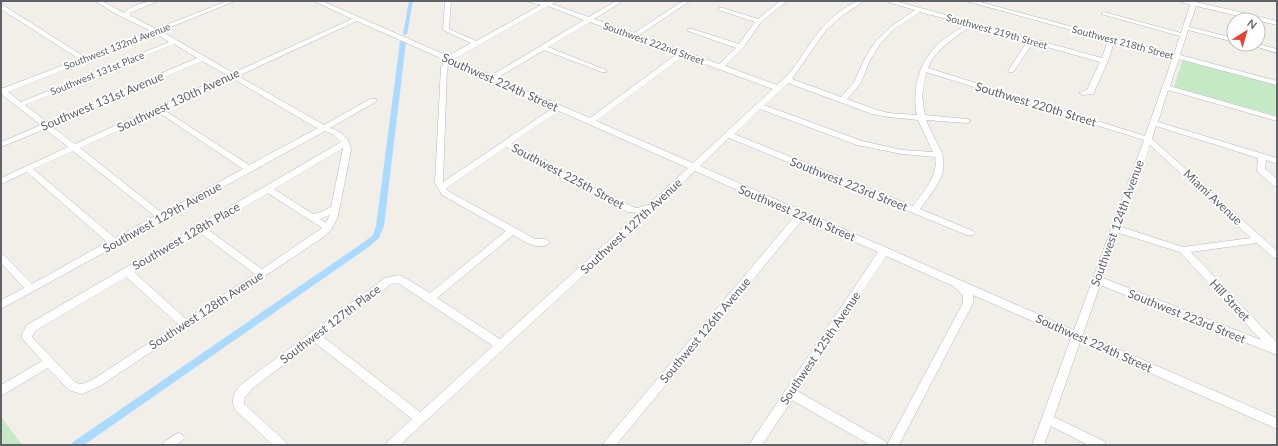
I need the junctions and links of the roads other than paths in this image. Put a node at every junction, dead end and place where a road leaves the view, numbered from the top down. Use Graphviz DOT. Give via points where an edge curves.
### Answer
graph roads {
  1 [pos="98,1"];
  2 [pos="155,1"];
  3 [pos="232,1"];
  4 [pos="317,1"];
  5 [pos="448,1"];
  6 [pos="528,1"];
  7 [pos="620,1"];
  8 [pos="687,1"];
  9 [pos="784,1"];
  10 [pos="861,1"];
  11 [pos="888,1"];
  12 [pos="969,1"];
  13 [pos="1182,1"];
  14 [pos="1193,2"];
  15 [pos="550,3"];
  16 [pos="1,6"];
  17 [pos="721,9"];
  18 [pos="919,10"];
  19 [pos="1104,14"];
  20 [pos="128,17"];
  21 [pos="356,19"];
  22 [pos="589,20"];
  23 [pos="759,21"];
  24 [pos="1277,22"];
  25 [pos="970,24"];
  26 [pos="690,30"];
  27 [pos="155,31"];
  28 [pos="1185,31"];
  29 [pos="634,36"];
  30 [pos="1112,39"];
  31 [pos="1226,39"];
  32 [pos="1031,41"];
  33 [pos="174,42"];
  34 [pos="476,43"];
  35 [pos="543,47"];
  36 [pos="741,47"];
  37 [pos="1266,47"];
  38 [pos="1277,50"];
  39 [pos="682,53"];
  40 [pos="1176,56"];
  41 [pos="202,58"];
  42 [pos="84,59"];
  43 [pos="448,59"];
  44 [pos="1105,61"];
  45 [pos="720,67"];
  46 [pos="924,69"];
  47 [pos="604,71"];
  48 [pos="1010,71"];
  49 [pos="232,75"];
  50 [pos="492,78"];
  51 [pos="787,80"];
  52 [pos="1277,83"];
  53 [pos="1165,87"];
  54 [pos="778,88"];
  55 [pos="2,91"];
  56 [pos="1083,93"];
  57 [pos="843,100"];
  58 [pos="373,101"];
  59 [pos="20,105"];
  60 [pos="759,106"];
  61 [pos="558,108"];
  62 [pos="158,109"];
  63 [pos="921,117"];
  64 [pos="1277,119"];
  65 [pos="967,121"];
  66 [pos="589,122"];
  67 [pos="1153,123"];
  68 [pos="45,126"];
  69 [pos="324,128"];
  70 [pos="728,135"];
  71 [pos="1148,139"];
  72 [pos="346,143"];
  73 [pos="507,144"];
  74 [pos="1,145"];
  75 [pos="74,148"];
  76 [pos="327,155"];
  77 [pos="938,155"];
  78 [pos="1262,156"];
  79 [pos="346,158"];
  80 [pos="1277,161"];
  81 [pos="693,168"];
  82 [pos="28,169"];
  83 [pos="249,169"];
  84 [pos="1,181"];
  85 [pos="1277,184"];
  86 [pos="441,187"];
  87 [pos="268,189"];
  88 [pos="652,207"];
  89 [pos="335,209"];
  90 [pos="915,210"];
  91 [pos="801,215"];
  92 [pos="162,217"];
  93 [pos="312,217"];
  94 [pos="200,228"];
  95 [pos="328,228"];
  96 [pos="1115,228"];
  97 [pos="513,230"];
  98 [pos="970,233"];
  99 [pos="1258,240"];
  100 [pos="545,242"];
  101 [pos="114,244"];
  102 [pos="884,250"];
  103 [pos="1183,250"];
  104 [pos="1277,256"];
  105 [pos="1,257"];
  106 [pos="126,271"];
  107 [pos="262,274"];
  108 [pos="951,280"];
  109 [pos="1097,280"];
  110 [pos="31,289"];
  111 [pos="430,298"];
  112 [pos="1,306"];
  113 [pos="185,324"];
  114 [pos="1079,335"];
  115 [pos="314,336"];
  116 [pos="500,345"];
  117 [pos="1277,351"];
  118 [pos="49,362"];
  119 [pos="1,391"];
  120 [pos="790,393"];
  121 [pos="420,419"];
  122 [pos="1048,419"];
  123 [pos="1277,424"];
  124 [pos="281,445"];
  125 [pos="392,445"];
  126 [pos="609,445"];
  127 [pos="755,445"];
  128 [pos="881,445"];
  129 [pos="893,445"];
  130 [pos="1038,445"];
  131 [pos="1100,445"];
  1 -- 20 [label="street"];
  2 -- 20 [label="street" via="129,11"];
  3 -- 27 [label="street, Southwest 132nd Avenue"];
  4 -- 21 [label="street, Southwest 224th Street"];
  5 -- 34 [label="street" via="446,30"];
  6 -- 15 [label="street, Southwest 222nd Street"];
  7 -- 22 [label="street"];
  8 -- 29 [label="street"];
  9 -- 23 [label="street"];
  10 -- 51 [label="street, Southwest 127th Avenue" via="826,26"];
  11 -- 18 [label="street, Southwest 219th Street"];
  12 -- 30 [label="street, Southwest 218th Street"];
  13 -- 14 [label="street"];
  14 -- 24 [label="street"];
  14 -- 28 [label="street, Southwest 124th Avenue"];
  15 -- 22 [label="street, Southwest 222nd Street"];
  15 -- 34 [label="street"];
  16 -- 42 [label="street"];
  17 -- 23 [label="street"];
  18 -- 25 [label="street, Southwest 219th Street"];
  18 -- 57 [label="street" via="891,29 877,43 866,60 857,83"];
  19 -- 28 [label="street"];
  20 -- 27 [label="street"];
  21 -- 43 [label="street, Southwest 224th Street"];
  21 -- 49 [label="street, Southwest 130th Avenue"];
  22 -- 29 [label="street, Southwest 222nd Street"];
  22 -- 35 [label="street"];
  23 -- 36 [label="street"];
  25 -- 32 [label="street, Southwest 219th Street"];
  25 -- 46 [label="street" via="938,48"];
  26 -- 36 [label="street"];
  27 -- 33 [label="street"];
  27 -- 42 [label="street, Southwest 132nd Avenue"];
  28 -- 31 [label="street"];
  28 -- 40 [label="street, Southwest 124th Avenue"];
  29 -- 39 [label="street, Southwest 222nd Street"];
  30 -- 40 [label="street, Southwest 218th Street"];
  30 -- 44 [label="street"];
  32 -- 44 [label="street, Southwest 219th Street"];
  32 -- 48 [label="street"];
  33 -- 41 [label="street"];
  33 -- 59 [label="street, Southwest 131st Place"];
  34 -- 43 [label="street"];
  35 -- 47 [label="street"];
  35 -- 50 [label="street"];
  36 -- 45 [label="street"];
  37 -- 38 [label="street"];
  39 -- 45 [label="street, Southwest 222nd Street"];
  39 -- 66 [label="street"];
  40 -- 52 [label="street, Southwest 218th Street"];
  40 -- 53 [label="street, Southwest 124th Avenue"];
  41 -- 49 [label="street"];
  41 -- 68 [label="street, Southwest 131st Avenue"];
  42 -- 55 [label="street, Southwest 132nd Avenue"];
  43 -- 50 [label="street, Southwest 224th Street"];
  43 -- 86 [label="street" via="448,64 444,67 439,183"];
  44 -- 56 [label="street" via="1090,92"];
  45 -- 54 [label="street, Southwest 222nd Street"];
  46 -- 63 [label="street" via="918,99"];
  46 -- 71 [label="street, Southwest 220th Street"];
  49 -- 62 [label="street, Southwest 130th Avenue"];
  49 -- 69 [label="street"];
  50 -- 61 [label="street, Southwest 224th Street"];
  51 -- 54 [label="street, Southwest 127th Avenue"];
  51 -- 57 [label="street"];
  53 -- 64 [label="street"];
  53 -- 67 [label="street, Southwest 124th Avenue"];
  54 -- 60 [label="street, Southwest 127th Avenue"];
  55 -- 59 [label="street"];
  57 -- 63 [label="street" via="889,115"];
  58 -- 69 [label="street, Southwest 129th Avenue"];
  59 -- 68 [label="street"];
  60 -- 70 [label="street, Southwest 127th Avenue"];
  60 -- 77 [label="street" via="860,143 902,152"];
  61 -- 66 [label="street, Southwest 224th Street"];
  61 -- 73 [label="street"];
  62 -- 75 [label="street, Southwest 130th Avenue"];
  62 -- 83 [label="street"];
  63 -- 65 [label="street"];
  63 -- 77 [label="street"];
  66 -- 81 [label="street, Southwest 224th Street"];
  67 -- 71 [label="street, Southwest 124th Avenue"];
  67 -- 78 [label="street"];
  68 -- 74 [label="street, Southwest 131st Avenue"];
  68 -- 75 [label="street"];
  69 -- 72 [label="street" via="340,136"];
  69 -- 83 [label="street, Southwest 129th Avenue"];
  70 -- 81 [label="street, Southwest 127th Avenue"];
  70 -- 90 [label="street, Southwest 223rd Street"];
  71 -- 96 [label="street, Southwest 124th Avenue"];
  71 -- 99 [label="street, Miami Avenue"];
  72 -- 76 [label="street, Southwest 128th Place"];
  72 -- 79 [label="street"];
  73 -- 86 [label="street"];
  73 -- 88 [label="street, Southwest 225th Street" via="631,210 645,211"];
  75 -- 82 [label="street, Southwest 130th Avenue"];
  75 -- 92 [label="street"];
  76 -- 79 [label="street" via="336,154"];
  76 -- 87 [label="street, Southwest 128th Place"];
  77 -- 90 [label="street" via="938,175"];
  78 -- 80 [label="street"];
  78 -- 85 [label="street" via="1261,170"];
  79 -- 89 [label="street"];
  81 -- 88 [label="street, Southwest 127th Avenue"];
  81 -- 91 [label="street, Southwest 224th Street"];
  82 -- 84 [label="street, Southwest 130th Avenue"];
  82 -- 101 [label="street"];
  83 -- 92 [label="street, Southwest 129th Avenue"];
  86 -- 97 [label="street" via="445,193"];
  87 -- 93 [label="street"];
  87 -- 94 [label="street, Southwest 128th Place"];
  88 -- 116 [label="street, Southwest 127th Avenue"];
  89 -- 93 [label="street"];
  89 -- 95 [label="street"];
  90 -- 98 [label="street, Southwest 223rd Street"];
  91 -- 102 [label="street, Southwest 224th Street"];
  91 -- 126 [label="street, Southwest 126th Avenue"];
  92 -- 101 [label="street, Southwest 129th Avenue"];
  93 -- 95 [label="street"];
  94 -- 106 [label="street, Southwest 128th Place"];
  94 -- 107 [label="street"];
  95 -- 107 [label="street, Southwest 128th Avenue" via="316,239"];
  96 -- 103 [label="street"];
  96 -- 109 [label="street, Southwest 124th Avenue"];
  97 -- 100 [label="street" via="533,242"];
  97 -- 111 [label="street"];
  99 -- 103 [label="street"];
  99 -- 104 [label="street, Miami Avenue"];
  101 -- 110 [label="street, Southwest 129th Avenue"];
  102 -- 108 [label="street, Southwest 224th Street"];
  102 -- 120 [label="street, Southwest 125th Avenue"];
  103 -- 117 [label="street, Hill Street"];
  105 -- 110 [label="street"];
  106 -- 113 [label="street"];
  106 -- 118 [label="street, Southwest 128th Place" via="40,321 28,331 27,338"];
  107 -- 113 [label="street, Southwest 128th Avenue"];
  108 -- 114 [label="street, Southwest 224th Street"];
  108 -- 129 [label="street" via="966,292 968,303"];
  109 -- 114 [label="street, Southwest 124th Avenue"];
  109 -- 117 [label="street, Southwest 223rd Street"];
  110 -- 112 [label="street, Southwest 129th Avenue"];
  111 -- 115 [label="street, Southwest 127th Place" via="405,281 392,280"];
  111 -- 116 [label="street, Southwest 127th Place"];
  113 -- 118 [label="street, Southwest 128th Avenue" via="96,383 82,389 73,387"];
  114 -- 122 [label="street, Southwest 124th Avenue"];
  114 -- 123 [label="street, Southwest 224th Street"];
  115 -- 121 [label="street"];
  115 -- 124 [label="street, Southwest 127th Place" via="250,384 238,400 242,409"];
  116 -- 121 [label="street, Southwest 127th Avenue"];
  118 -- 119 [label="street"];
  120 -- 127 [label="street, Southwest 125th Avenue"];
  120 -- 128 [label="street"];
  121 -- 125 [label="street, Southwest 127th Avenue"];
  122 -- 130 [label="street, Southwest 124th Avenue"];
  122 -- 131 [label="street"];
}
